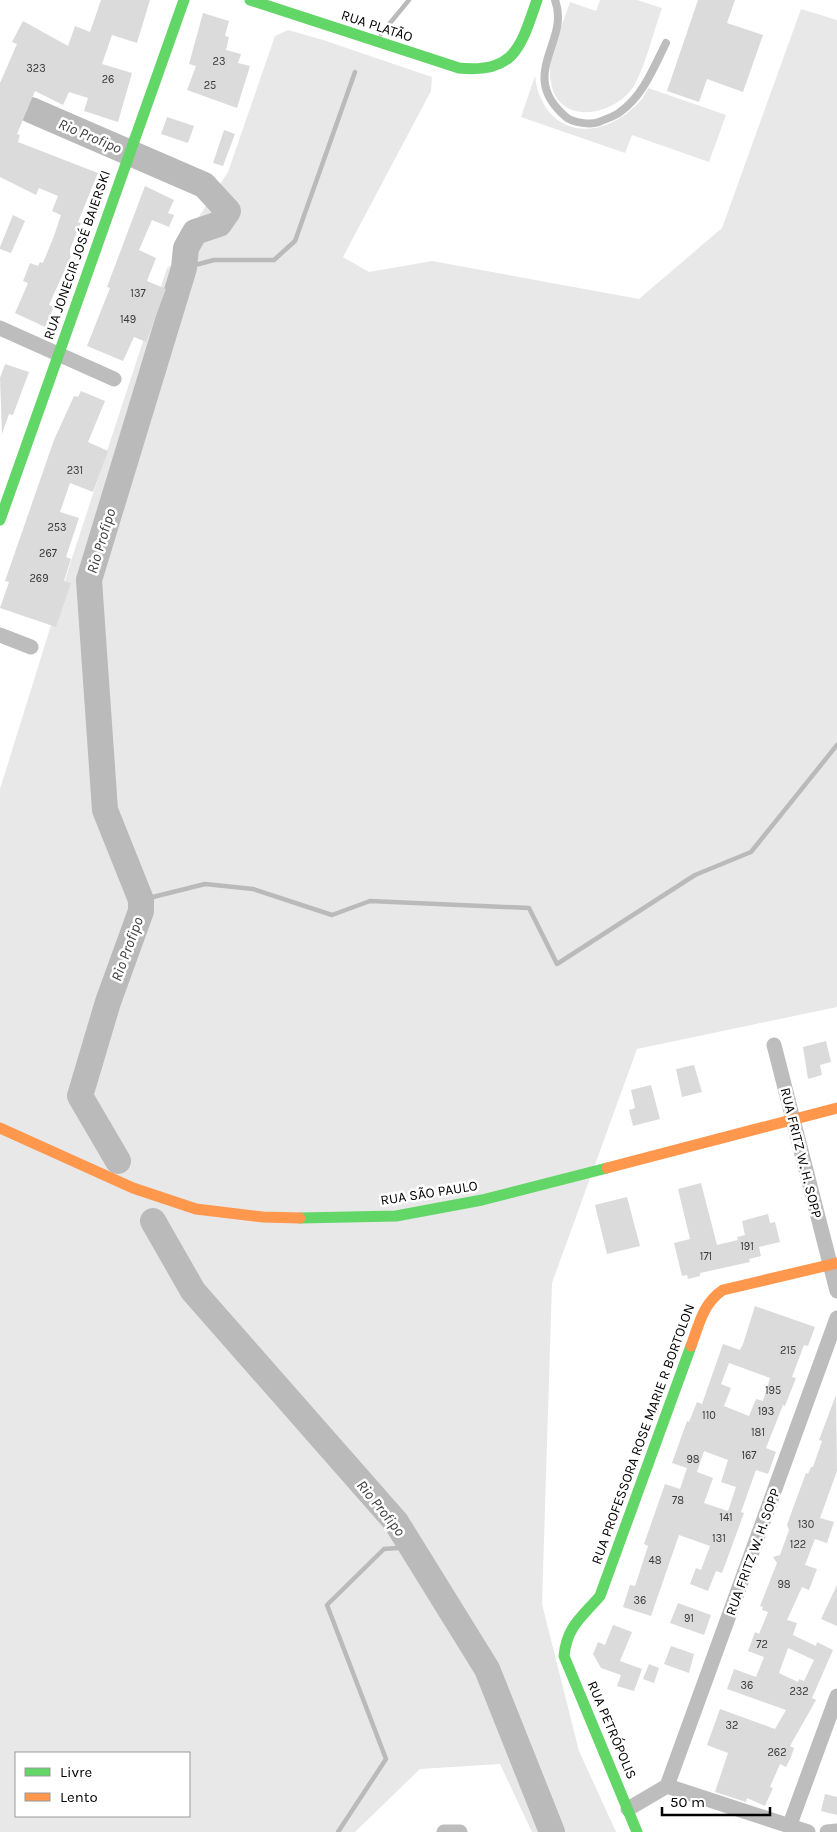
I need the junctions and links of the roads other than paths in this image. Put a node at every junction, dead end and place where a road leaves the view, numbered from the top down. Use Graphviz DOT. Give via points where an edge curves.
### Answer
graph roads {
  1 [pos="184,0"];
  2 [pos="250,0"];
  3 [pos="537,0"];
  4 [pos="555,0"];
  5 [pos="666,43"];
  6 [pos="0,328"];
  7 [pos="58,354"];
  8 [pos="114,379"];
  9 [pos="0,520"];
  10 [pos="0,635"];
  11 [pos="31,647"];
  12 [pos="774,1045"];
  13 [pos="837,1108"];
  14 [pos="793,1119"];
  15 [pos="0,1128"];
  16 [pos="833,1264"];
  17 [pos="837,1291"];
  18 [pos="837,1318"];
  19 [pos="565,1639"];
  20 [pos="837,1696"];
  21 [pos="667,1786"];
  22 [pos="628,1809"];
  23 [pos="789,1827"];
  24 [pos="837,1831"];
  25 [pos="637,1832"];
  26 [pos="808,1832"];
  27 [pos="827,1832"];
  1 -- 7 [label="street, RUA JONECIR JOSÉ BAIERSKI"];
  2 -- 3 [label="street, RUA PLATÃO" via="475,72 496,68 512,55"];
  4 -- 5 [label="lane" via="558,18 543,77 553,106 569,120 593,124 620,113 641,92"];
  6 -- 7 [label="street"];
  7 -- 8 [label="street"];
  7 -- 9 [label="street, RUA JONECIR JOSÉ BAIERSKI"];
  10 -- 11 [label="street"];
  12 -- 14 [label="street, RUA FRITZ W. H. SOPP"];
  13 -- 14 [label="street, RUA SÃO PAULO"];
  14 -- 15 [label="street, RUA SÃO PAULO" via="482,1200 396,1216 329,1219 263,1217 196,1208 133,1188"];
  14 -- 16 [label="street, RUA FRITZ W. H. SOPP"];
  16 -- 17 [label="street, RUA FRITZ W. H. SOPP"];
  16 -- 19 [label="street, RUA PROFESSORA ROSE MARIE R BORTOLON" via="724,1290 706,1306 600,1596 573,1623"];
  18 -- 21 [label="street, RUA FRITZ W. H. SOPP"];
  19 -- 22 [label="street, RUA PETRÓPOLIS" via="564,1656"];
  20 -- 23 [label="street"];
  21 -- 22 [label="street"];
  21 -- 23 [label="street"];
  22 -- 25 [label="street, RUA PETRÓPOLIS"];
  23 -- 26 [label="street"];
  24 -- 27 [label="street"];
}
